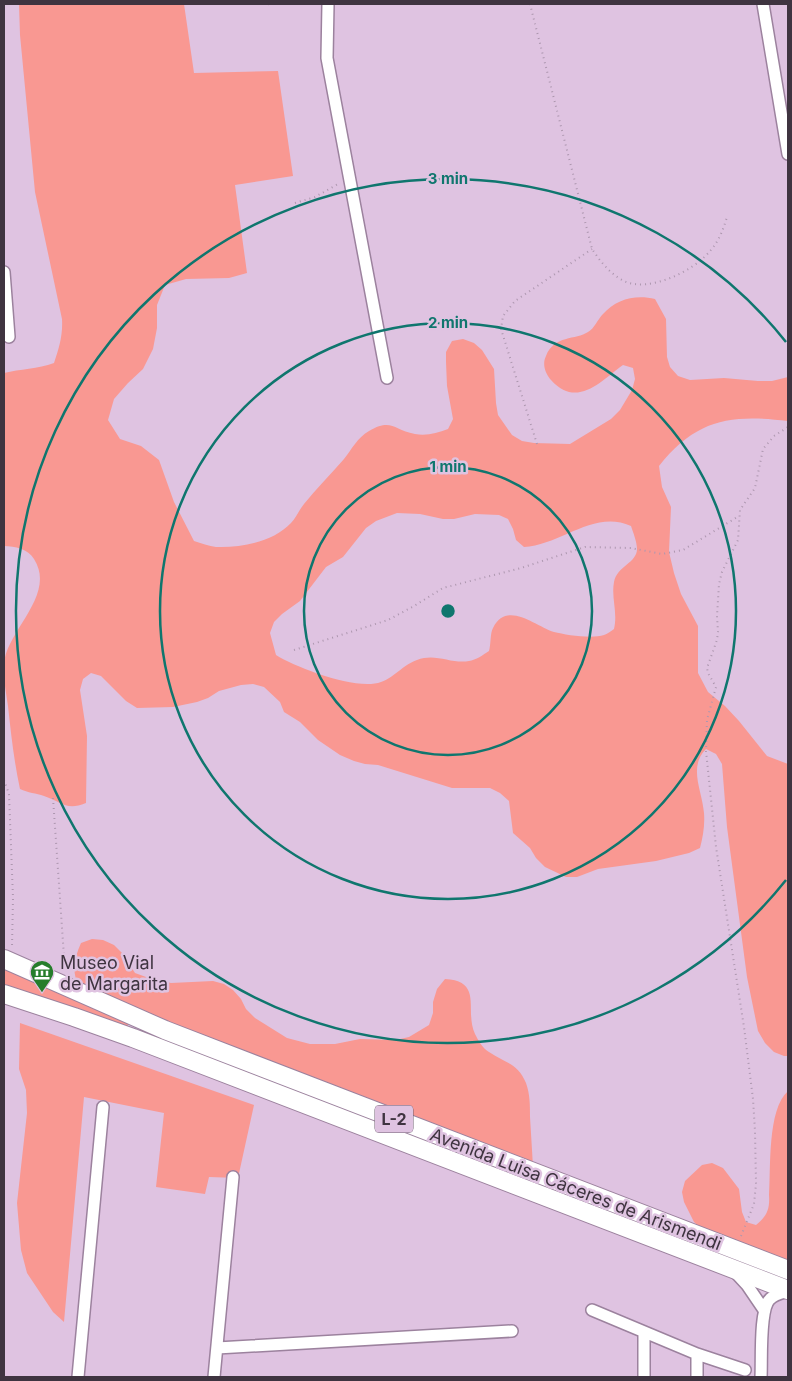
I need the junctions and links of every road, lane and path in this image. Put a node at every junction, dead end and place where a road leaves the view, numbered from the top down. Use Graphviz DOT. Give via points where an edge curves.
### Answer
graph roads {
  1 [pos="268,4"];
  2 [pos="328,4"];
  3 [pos="530,4"];
  4 [pos="763,4"];
  5 [pos="270,8"];
  6 [pos="788,154"];
  7 [pos="350,178"];
  8 [pos="295,203"];
  9 [pos="727,217"];
  10 [pos="592,249"];
  11 [pos="4,272"];
  12 [pos="9,337"];
  13 [pos="387,378"];
  14 [pos="788,427"];
  15 [pos="537,444"];
  16 [pos="739,516"];
  17 [pos="294,650"];
  18 [pos="4,780"];
  19 [pos="53,798"];
  20 [pos="8,960"];
  21 [pos="66,987"];
  22 [pos="4,994"];
  23 [pos="103,1107"];
  24 [pos="233,1177"];
  25 [pos="735,1250"];
  26 [pos="732,1268"];
  27 [pos="788,1270"];
  28 [pos="788,1291"];
  29 [pos="592,1310"];
  30 [pos="764,1310"];
  31 [pos="512,1331"];
  32 [pos="644,1332"];
  33 [pos="217,1348"];
  34 [pos="698,1354"];
  35 [pos="745,1370"];
  36 [pos="78,1377"];
  37 [pos="214,1377"];
  38 [pos="644,1377"];
  39 [pos="697,1377"];
  40 [pos="761,1377"];
  1 -- 5 [label="path"];
  2 -- 7 [label="street" via="327,58"];
  3 -- 10 [label="path"];
  4 -- 6 [label="street"];
  7 -- 8 [label="path" via="315,197"];
  7 -- 13 [label="street"];
  9 -- 10 [label="path" via="722,235 710,252 692,267 663,281 643,284 625,281 601,263"];
  10 -- 15 [label="path" via="515,301 503,316 501,329"];
  11 -- 12 [label="street"];
  14 -- 16 [label="path" via="763,449 755,488"];
  16 -- 17 [label="path" via="684,550 662,554 631,548 585,547 443,588 388,620"];
  16 -- 25 [label="path" via="738,540 718,584 717,640 707,668 716,687 707,720 706,751 755,1131 754,1204"];
  18 -- 20 [label="path" via="9,794 14,898"];
  19 -- 21 [label="path"];
  20 -- 21 [label="main road, Avenida Luisa Cáceres de Arismendi / L-2"];
  21 -- 25 [label="main road, Avenida Luisa Cáceres de Arismendi / L-2" via="165,1030"];
  22 -- 26 [label="main road, Avenida Luisa Cáceres de Arismendi / L-2" via="133,1038"];
  23 -- 36 [label="street"];
  24 -- 33 [label="street"];
  25 -- 27 [label="main road, Avenida Luisa Cáceres de Arismendi / L-2"];
  26 -- 28 [label="main road, Avenida Luisa Cáceres de Arismendi / L-2"];
  26 -- 30 [label="street"];
  28 -- 30 [label="street, L-2" via="769,1300"];
  29 -- 32 [label="street"];
  30 -- 40 [label="street"];
  31 -- 33 [label="street"];
  32 -- 34 [label="street"];
  32 -- 38 [label="street"];
  33 -- 37 [label="street"];
  34 -- 35 [label="street"];
  34 -- 39 [label="street"];
}
